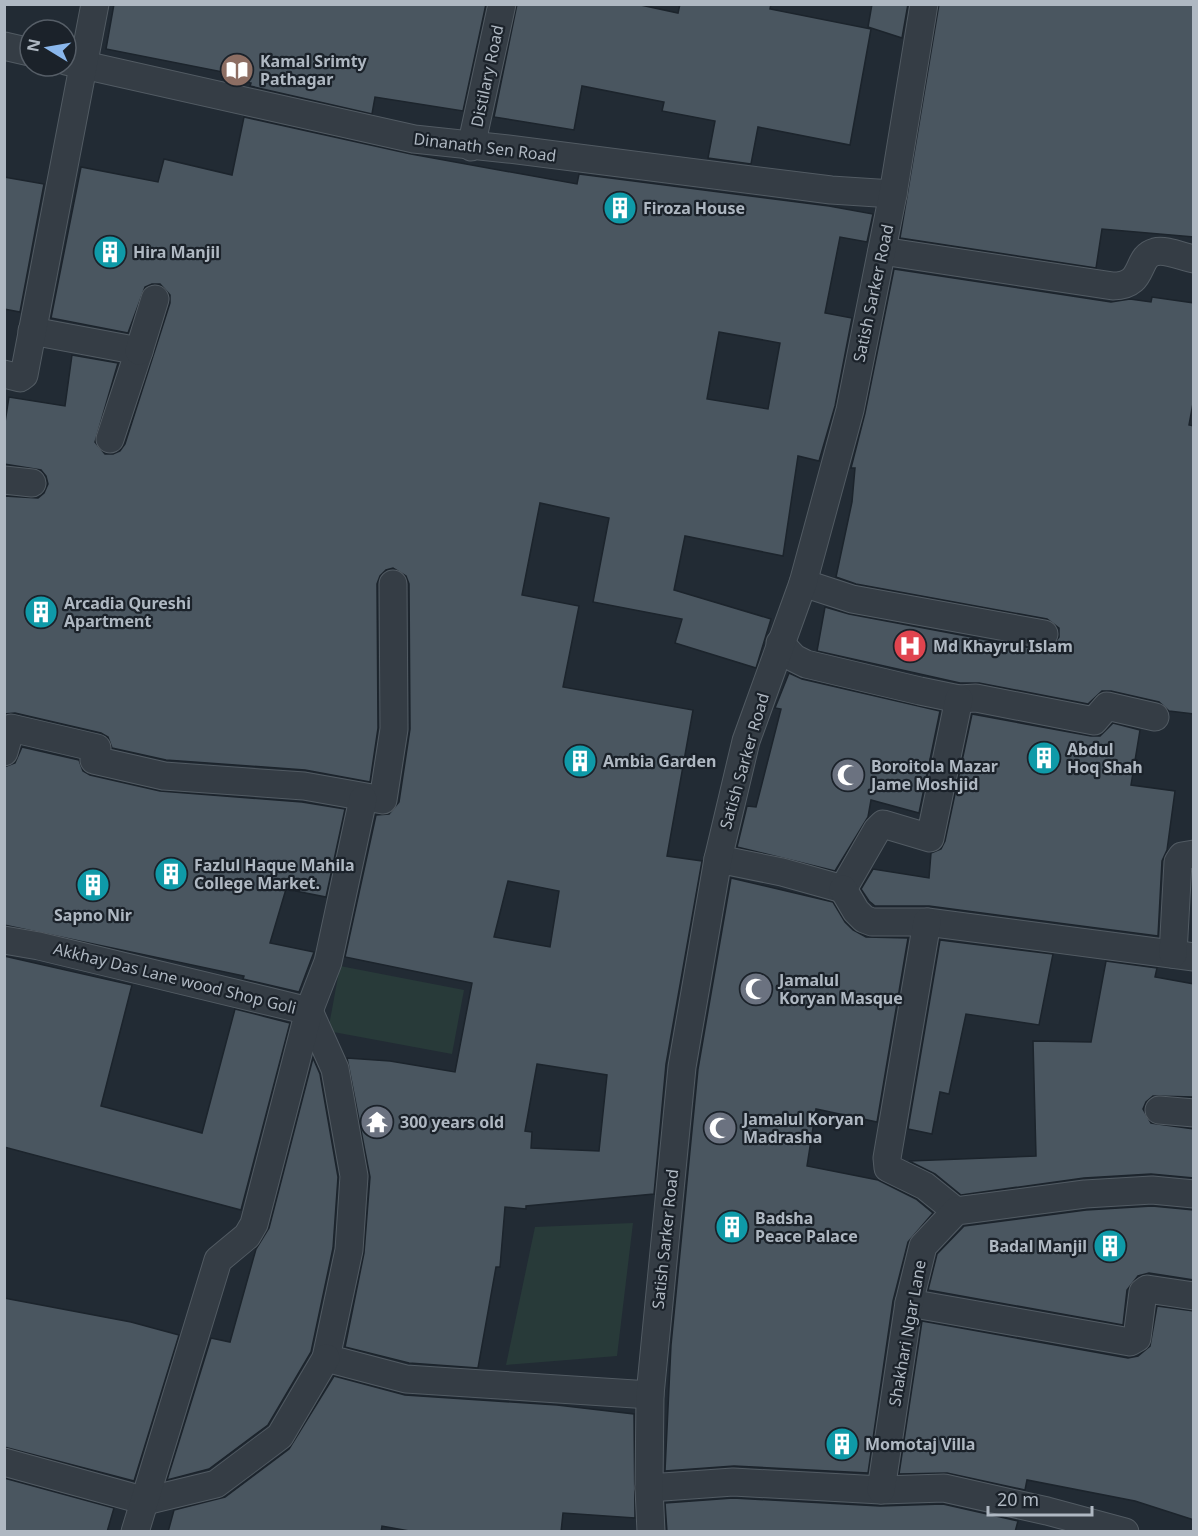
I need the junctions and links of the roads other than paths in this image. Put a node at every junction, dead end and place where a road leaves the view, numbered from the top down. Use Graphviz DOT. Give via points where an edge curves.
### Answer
graph roads {
  1 [pos="95,4"];
  2 [pos="502,4"];
  3 [pos="924,4"];
  4 [pos="78,52"];
  5 [pos="78,64"];
  6 [pos="72,78"];
  7 [pos="471,147"];
  8 [pos="893,195"];
  9 [pos="882,251"];
  10 [pos="1194,259"];
  11 [pos="155,298"];
  12 [pos="32,331"];
  13 [pos="139,351"];
  14 [pos="4,374"];
  15 [pos="110,439"];
  16 [pos="4,480"];
  17 [pos="32,483"];
  18 [pos="803,583"];
  19 [pos="393,584"];
  20 [pos="1044,634"];
  21 [pos="780,643"];
  22 [pos="958,699"];
  23 [pos="1155,717"];
  24 [pos="4,752"];
  25 [pos="363,799"];
  26 [pos="1194,854"];
  27 [pos="717,859"];
  28 [pos="843,889"];
  29 [pos="927,922"];
  30 [pos="4,940"];
  31 [pos="1183,956"];
  32 [pos="309,1011"];
  33 [pos="1159,1110"];
  34 [pos="1194,1113"];
  35 [pos="1194,1194"];
  36 [pos="956,1211"];
  37 [pos="1194,1296"];
  38 [pos="909,1303"];
  39 [pos="326,1358"];
  40 [pos="650,1395"];
  41 [pos="4,1462"];
  42 [pos="648,1488"];
  43 [pos="881,1490"];
  44 [pos="146,1501"];
  45 [pos="135,1532"];
  46 [pos="651,1532"];
  47 [pos="1125,1532"];
  1 -- 4 [label="street"];
  2 -- 7 [label="street, Distilary Road"];
  3 -- 8 [label="street, Satish Sarker Road"];
  5 -- 7 [label="street, Dinanath Sen Road" via="414,140"];
  6 -- 12 [label="street"];
  7 -- 8 [label="street, Dinanath Sen Road"];
  8 -- 9 [label="street, Satish Sarker Road"];
  9 -- 10 [label="street" via="1125,286 1133,282 1149,255 1156,251"];
  9 -- 18 [label="street, Satish Sarker Road" via="850,410"];
  11 -- 13 [label="street"];
  12 -- 13 [label="street"];
  12 -- 14 [label="street" via="23,377"];
  13 -- 15 [label="street"];
  16 -- 17 [label="street"];
  18 -- 20 [label="street" via="852,599"];
  18 -- 21 [label="street, Satish Sarker Road"];
  19 -- 25 [label="street" via="393,739 383,800"];
  21 -- 22 [label="street" via="806,664"];
  21 -- 27 [label="street, Satish Sarker Road" via="746,741"];
  22 -- 23 [label="street" via="976,698 1094,721 1107,706"];
  22 -- 28 [label="street" via="930,837 883,824"];
  24 -- 25 [label="street" via="11,728 97,748 94,760 164,776 304,786"];
  25 -- 32 [label="street" via="327,962"];
  26 -- 31 [label="street" via="1182,856 1178,862"];
  27 -- 28 [label="street"];
  27 -- 40 [label="street, Satish Sarker Road" via="682,1067"];
  28 -- 29 [label="street" via="864,919"];
  29 -- 31 [label="street"];
  29 -- 36 [label="street" via="888,1168 925,1186"];
  30 -- 32 [label="street, Akkhay Das Lane wood Shop Goli"];
  32 -- 39 [label="street, Akkhay Das Lane wood Shop Goli" via="335,1069 354,1176 349,1250"];
  32 -- 44 [label="street" via="254,1224 247,1236 218,1260"];
  33 -- 34 [label="street"];
  35 -- 36 [label="street" via="1152,1190 1086,1194"];
  36 -- 38 [label="street, Shakhari Ngar Lane" via="923,1245"];
  37 -- 38 [label="street" via="1147,1289 1143,1292 1137,1338 1130,1342"];
  38 -- 43 [label="street, Shakhari Ngar Lane"];
  39 -- 40 [label="street" via="406,1379"];
  39 -- 44 [label="street, Akkhay Das Lane wood Shop Goli" via="280,1436 216,1484"];
  40 -- 42 [label="street, Satish Sarker Road"];
  41 -- 44 [label="street"];
  42 -- 43 [label="street" via="733,1482"];
  42 -- 46 [label="street, Satish Sarker Road"];
  43 -- 47 [label="street" via="944,1488"];
  44 -- 45 [label="street"];
}
